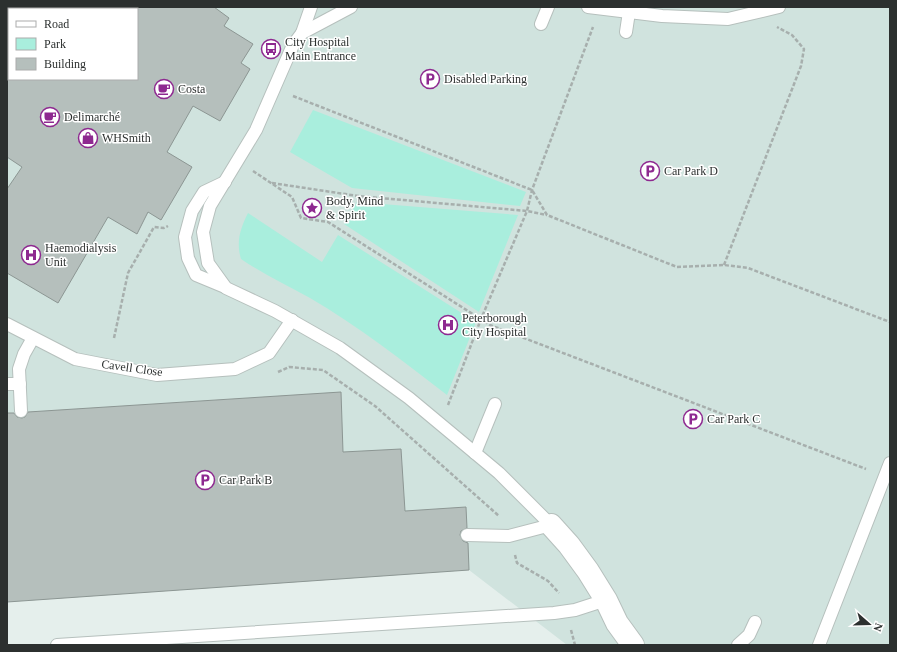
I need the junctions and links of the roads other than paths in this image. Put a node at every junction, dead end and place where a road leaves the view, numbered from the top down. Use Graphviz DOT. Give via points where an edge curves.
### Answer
graph roads {
  1 [pos="311,7"];
  2 [pos="351,7"];
  3 [pos="548,7"];
  4 [pos="588,7"];
  5 [pos="779,7"];
  6 [pos="632,10"];
  7 [pos="541,24"];
  8 [pos="302,32"];
  9 [pos="626,32"];
  10 [pos="225,182"];
  11 [pos="226,288"];
  12 [pos="292,320"];
  13 [pos="7,324"];
  14 [pos="33,338"];
  15 [pos="7,384"];
  16 [pos="20,384"];
  17 [pos="495,404"];
  18 [pos="21,411"];
  19 [pos="475,453"];
  20 [pos="890,463"];
  21 [pos="551,525"];
  22 [pos="467,535"];
  23 [pos="606,600"];
  24 [pos="755,622"];
  25 [pos="617,623"];
  26 [pos="57,645"];
  27 [pos="621,645"];
  28 [pos="634,645"];
  29 [pos="738,645"];
  30 [pos="819,645"];
  1 -- 8 [label="lane"];
  2 -- 8 [label="lane"];
  3 -- 7 [label="lane"];
  4 -- 6 [label="lane"];
  5 -- 6 [label="lane" via="728,18 662,16"];
  6 -- 9 [label="lane"];
  8 -- 10 [label="lane" via="293,45 256,130"];
  10 -- 11 [label="lane" via="210,206 203,232 208,263"];
  10 -- 11 [label="lane" via="204,192 192,211 185,237 188,258 196,275"];
  11 -- 12 [label="lane"];
  12 -- 14 [label="lane, Cavell Close" via="269,353 235,369 157,374 75,359"];
  12 -- 19 [label="lane" via="340,348 409,398"];
  13 -- 14 [label="lane, Cavell Close"];
  14 -- 16 [label="lane" via="19,369"];
  15 -- 16 [label="lane"];
  16 -- 18 [label="lane"];
  17 -- 19 [label="lane"];
  19 -- 21 [label="lane"];
  20 -- 30 [label="lane"];
  21 -- 22 [label="lane" via="509,536"];
  21 -- 23 [label="street" via="569,545"];
  23 -- 25 [label="street"];
  23 -- 26 [label="lane" via="576,610 554,613"];
  24 -- 29 [label="lane" via="749,634"];
  25 -- 27 [label="street"];
  25 -- 28 [label="street"];
}
